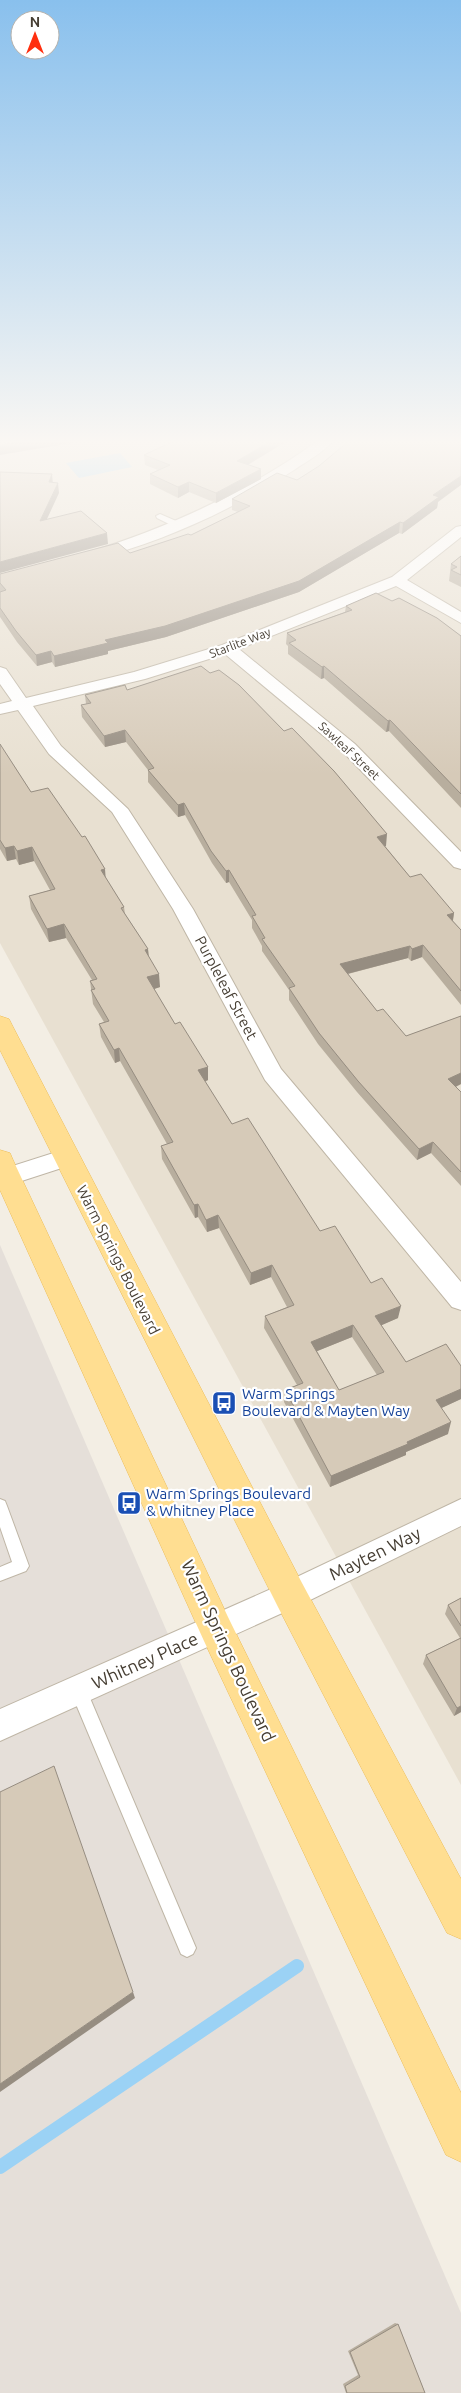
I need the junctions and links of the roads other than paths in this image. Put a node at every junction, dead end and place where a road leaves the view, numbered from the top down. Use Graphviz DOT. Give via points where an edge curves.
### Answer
graph roads {
  1 [pos="101,552"];
  2 [pos="433,552"];
  3 [pos="76,560"];
  4 [pos="397,580"];
  5 [pos="461,618"];
  6 [pos="228,648"];
  7 [pos="0,672"];
  8 [pos="22,704"];
  9 [pos="0,709"];
  10 [pos="461,863"];
  11 [pos="0,1025"];
  12 [pos="66,1158"];
  13 [pos="3,1172"];
  14 [pos="461,1300"];
  15 [pos="0,1506"];
  16 [pos="461,1512"];
  17 [pos="0,1574"];
  18 [pos="290,1596"];
  19 [pos="216,1629"];
  20 [pos="78,1690"];
  21 [pos="0,1725"];
  22 [pos="461,1919"];
  23 [pos="187,1948"];
  24 [pos="461,2140"];
  1 -- 3 [label="street"];
  2 -- 4 [label="street, Starlite Way"];
  4 -- 5 [label="street"];
  4 -- 6 [label="street, Starlite Way"];
  6 -- 8 [label="street, Starlite Way" via="139,676"];
  6 -- 10 [label="street, Sawleaf Street" via="349,748"];
  7 -- 8 [label="street, Purpleleaf Street"];
  8 -- 9 [label="street, Starlite Way"];
  8 -- 14 [label="street, Purpleleaf Street" via="55,750 119,809 183,908 273,1074"];
  11 -- 12 [label="main road, Warm Springs Boulevard"];
  12 -- 13 [label="street"];
  12 -- 18 [label="main road, Warm Springs Boulevard"];
  13 -- 19 [label="main road, Warm Springs Boulevard"];
  15 -- 17 [label="lane" via="21,1566"];
  16 -- 18 [label="street, Mayten Way"];
  18 -- 19 [label="street, Whitney Place"];
  18 -- 22 [label="main road, Warm Springs Boulevard"];
  19 -- 20 [label="street, Whitney Place"];
  19 -- 24 [label="main road, Warm Springs Boulevard"];
  20 -- 21 [label="street, Whitney Place"];
  20 -- 23 [label="lane"];
}
